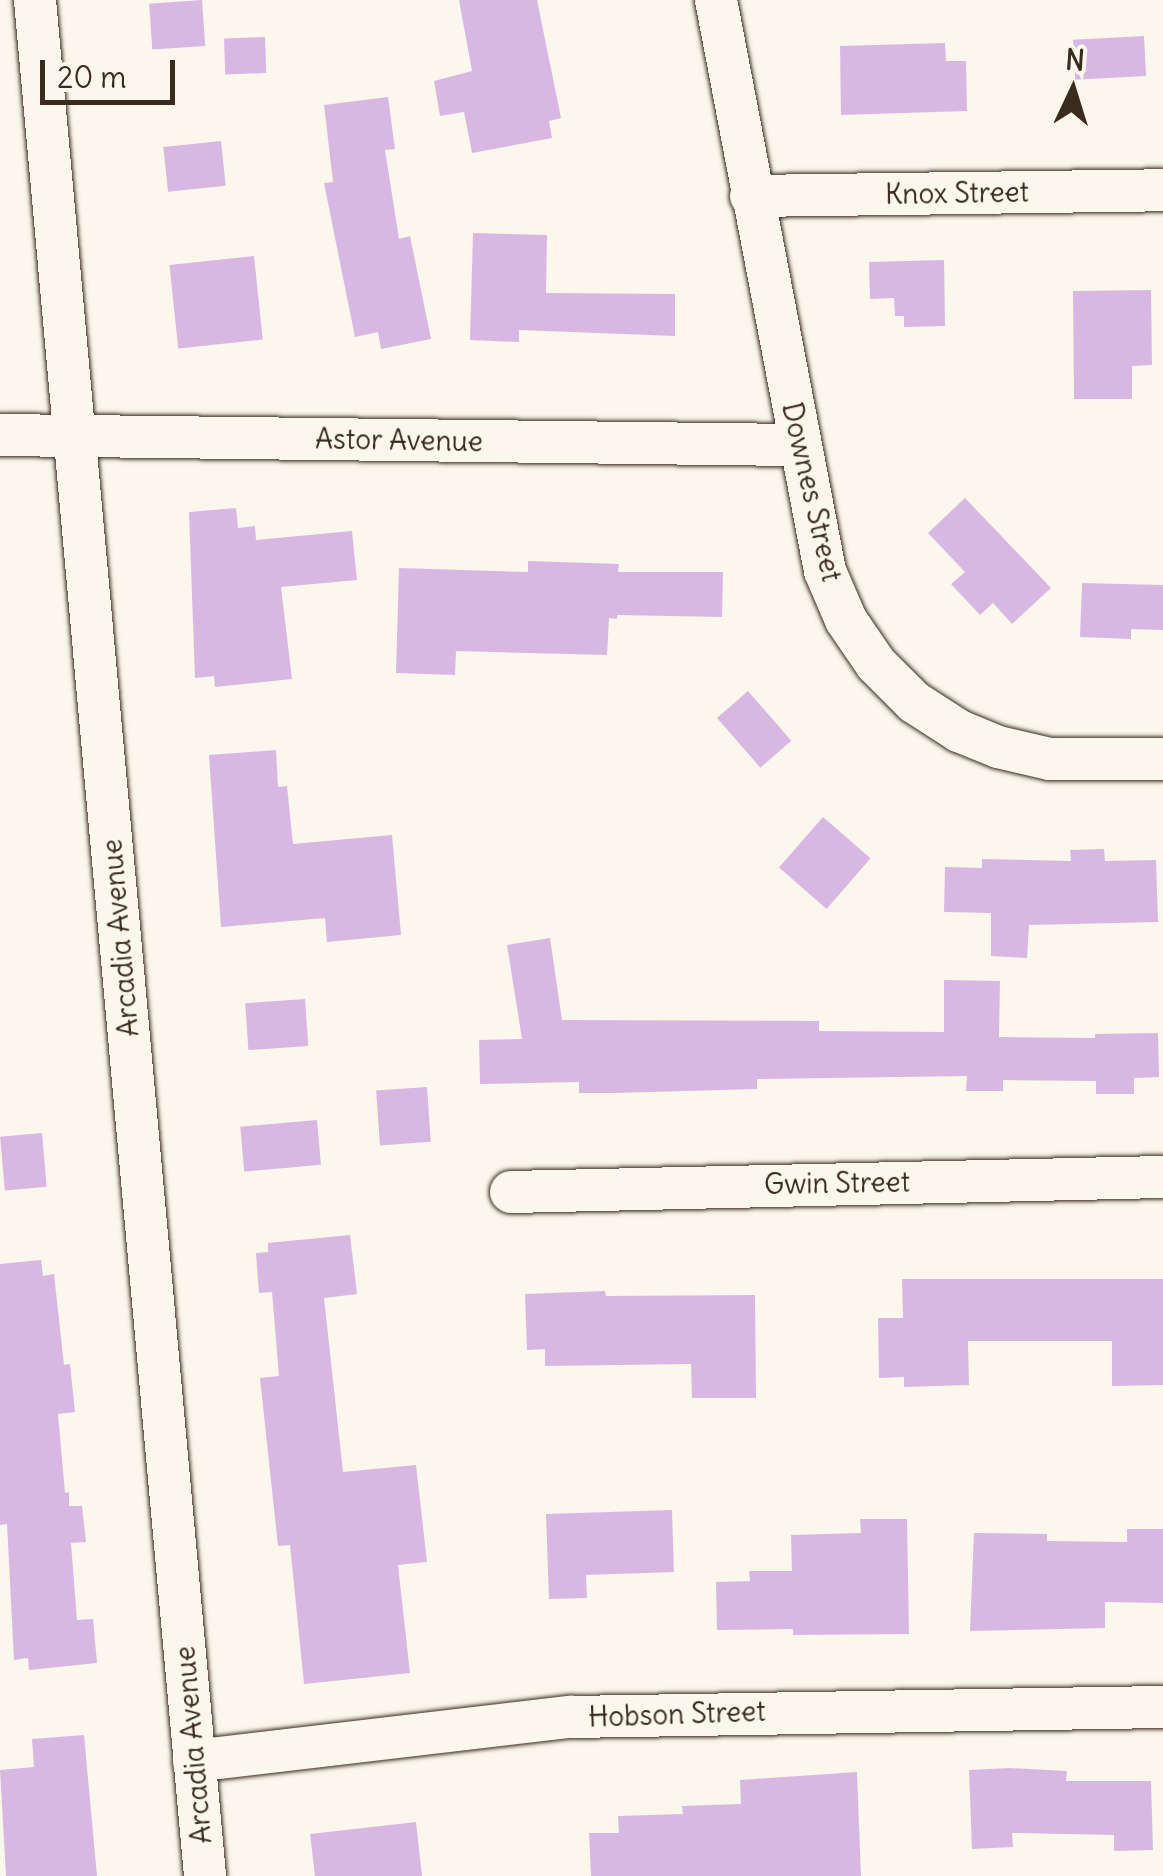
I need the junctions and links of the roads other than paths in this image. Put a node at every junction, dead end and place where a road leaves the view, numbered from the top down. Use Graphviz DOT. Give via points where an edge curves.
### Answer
graph roads {
  1 [pos="35,0"];
  2 [pos="716,0"];
  3 [pos="1163,190"];
  4 [pos="751,196"];
  5 [pos="0,435"];
  6 [pos="74,437"];
  7 [pos="799,445"];
  8 [pos="1163,759"];
  9 [pos="1163,1177"];
  10 [pos="512,1192"];
  11 [pos="1163,1707"];
  12 [pos="194,1760"];
  13 [pos="205,1876"];
  1 -- 6 [label="street, Arcadia Avenue"];
  2 -- 4 [label="street, Downes Street"];
  3 -- 4 [label="street, Knox Street"];
  4 -- 7 [label="street, Downes Street"];
  5 -- 6 [label="street, Astor Avenue"];
  6 -- 7 [label="street, Astor Avenue"];
  6 -- 12 [label="street, Arcadia Avenue"];
  7 -- 8 [label="street, Downes Street" via="825,571 846,620 914,702 959,731 1033,755"];
  9 -- 10 [label="street, Gwin Street"];
  11 -- 12 [label="street, Hobson Street" via="571,1717"];
  12 -- 13 [label="street, Arcadia Avenue"];
}
